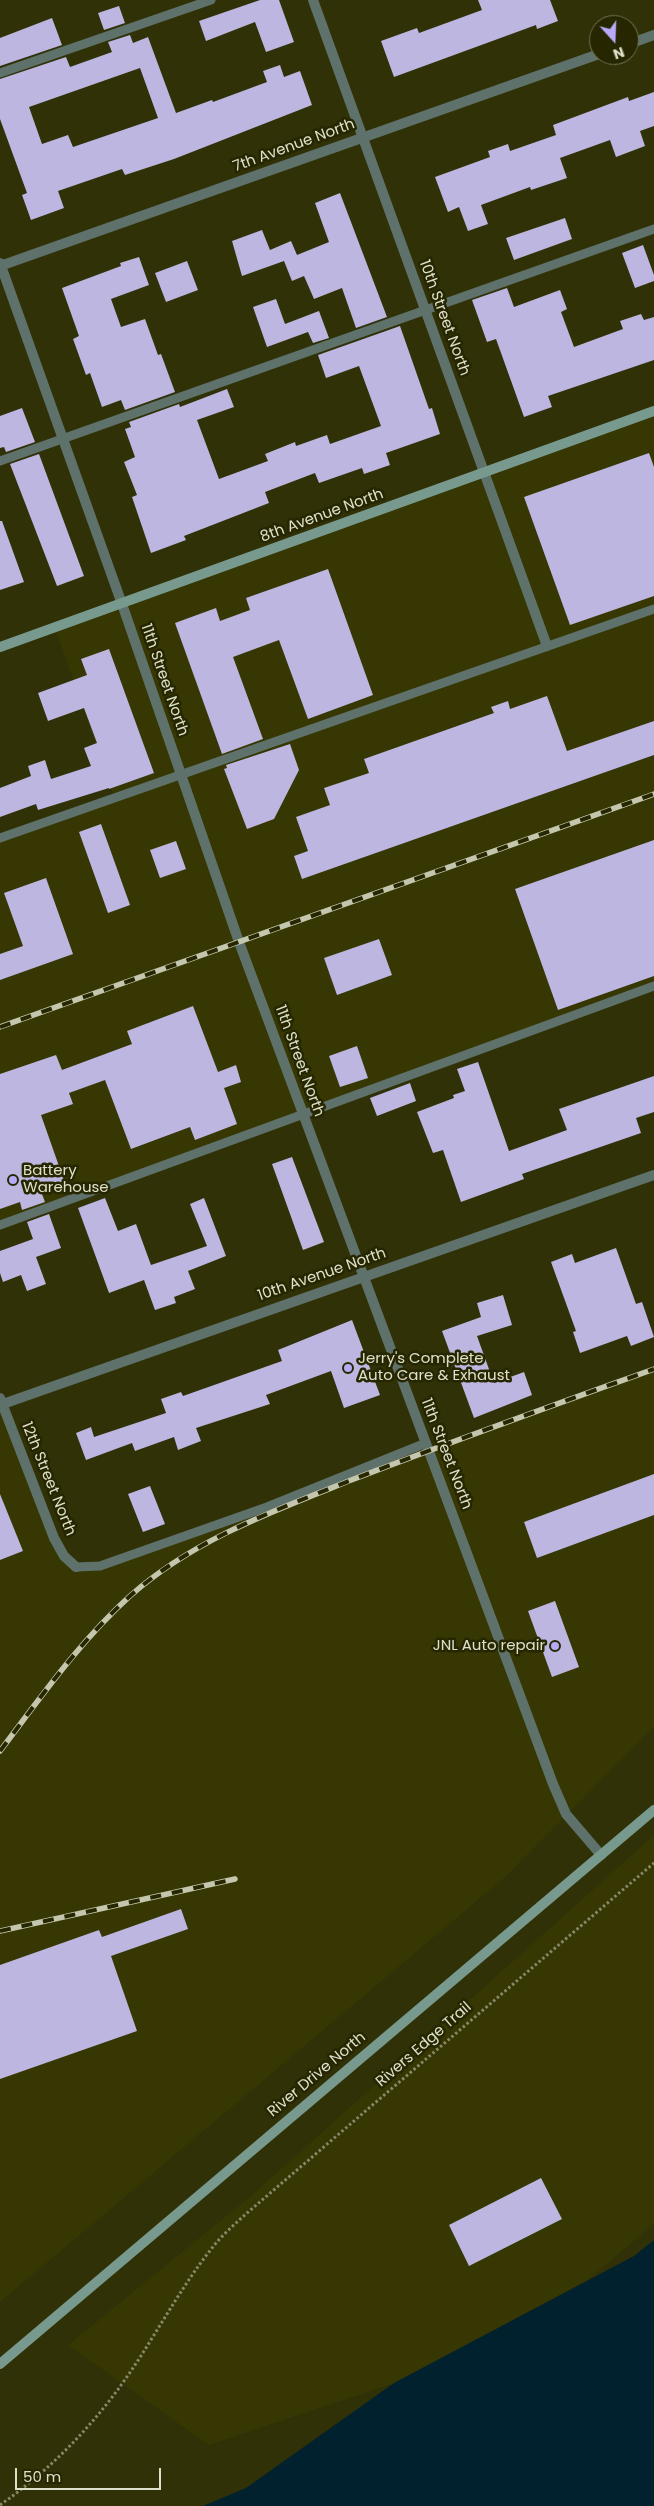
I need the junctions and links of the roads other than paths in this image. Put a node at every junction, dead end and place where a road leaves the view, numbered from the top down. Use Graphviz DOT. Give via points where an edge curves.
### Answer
graph roads {
  1 [pos="211,0"];
  2 [pos="313,0"];
  3 [pos="654,35"];
  4 [pos="639,40"];
  5 [pos="589,58"];
  6 [pos="0,73"];
  7 [pos="362,137"];
  8 [pos="654,229"];
  9 [pos="0,265"];
  10 [pos="425,310"];
  11 [pos="654,411"];
  12 [pos="62,439"];
  13 [pos="0,461"];
  14 [pos="484,473"];
  15 [pos="122,604"];
  16 [pos="654,609"];
  17 [pos="547,646"];
  18 [pos="0,647"];
  19 [pos="181,774"];
  20 [pos="0,838"];
  21 [pos="654,986"];
  22 [pos="302,1114"];
  23 [pos="654,1175"];
  24 [pos="0,1224"];
  25 [pos="362,1277"];
  26 [pos="1,1403"];
  27 [pos="426,1443"];
  28 [pos="76,1566"];
  29 [pos="654,1810"];
  30 [pos="601,1855"];
  31 [pos="0,2364"];
  1 -- 6 [label="lane"];
  2 -- 7 [label="street, 10th Street North"];
  3 -- 4 [label="street"];
  5 -- 7 [label="street, 7th Avenue North"];
  7 -- 9 [label="street, 7th Avenue North"];
  7 -- 10 [label="street, 10th Street North"];
  8 -- 10 [label="lane"];
  9 -- 12 [label="street, 11th Street North"];
  10 -- 12 [label="lane"];
  10 -- 14 [label="street, 10th Street North"];
  11 -- 14 [label="main road, 8th Avenue North"];
  12 -- 13 [label="lane"];
  12 -- 15 [label="street, 11th Street North"];
  14 -- 15 [label="main road, 8th Avenue North"];
  14 -- 17 [label="street, 10th Street North"];
  15 -- 18 [label="main road, 8th Avenue North"];
  15 -- 19 [label="street, 11th Street North"];
  16 -- 17 [label="lane"];
  17 -- 19 [label="lane"];
  19 -- 20 [label="lane"];
  19 -- 22 [label="street, 11th Street North" via="238,942"];
  21 -- 22 [label="lane"];
  22 -- 24 [label="lane"];
  22 -- 25 [label="street, 11th Street North"];
  23 -- 25 [label="street, 10th Avenue North"];
  25 -- 26 [label="street, 10th Avenue North"];
  25 -- 27 [label="street, 11th Street North"];
  26 -- 28 [label="street, 12th Street North" via="54,1538 64,1556"];
  27 -- 28 [label="lane" via="266,1507 100,1566"];
  27 -- 30 [label="street, 11th Street North" via="566,1814"];
  29 -- 30 [label="main road, River Drive North"];
  30 -- 31 [label="main road, River Drive North"];
}
